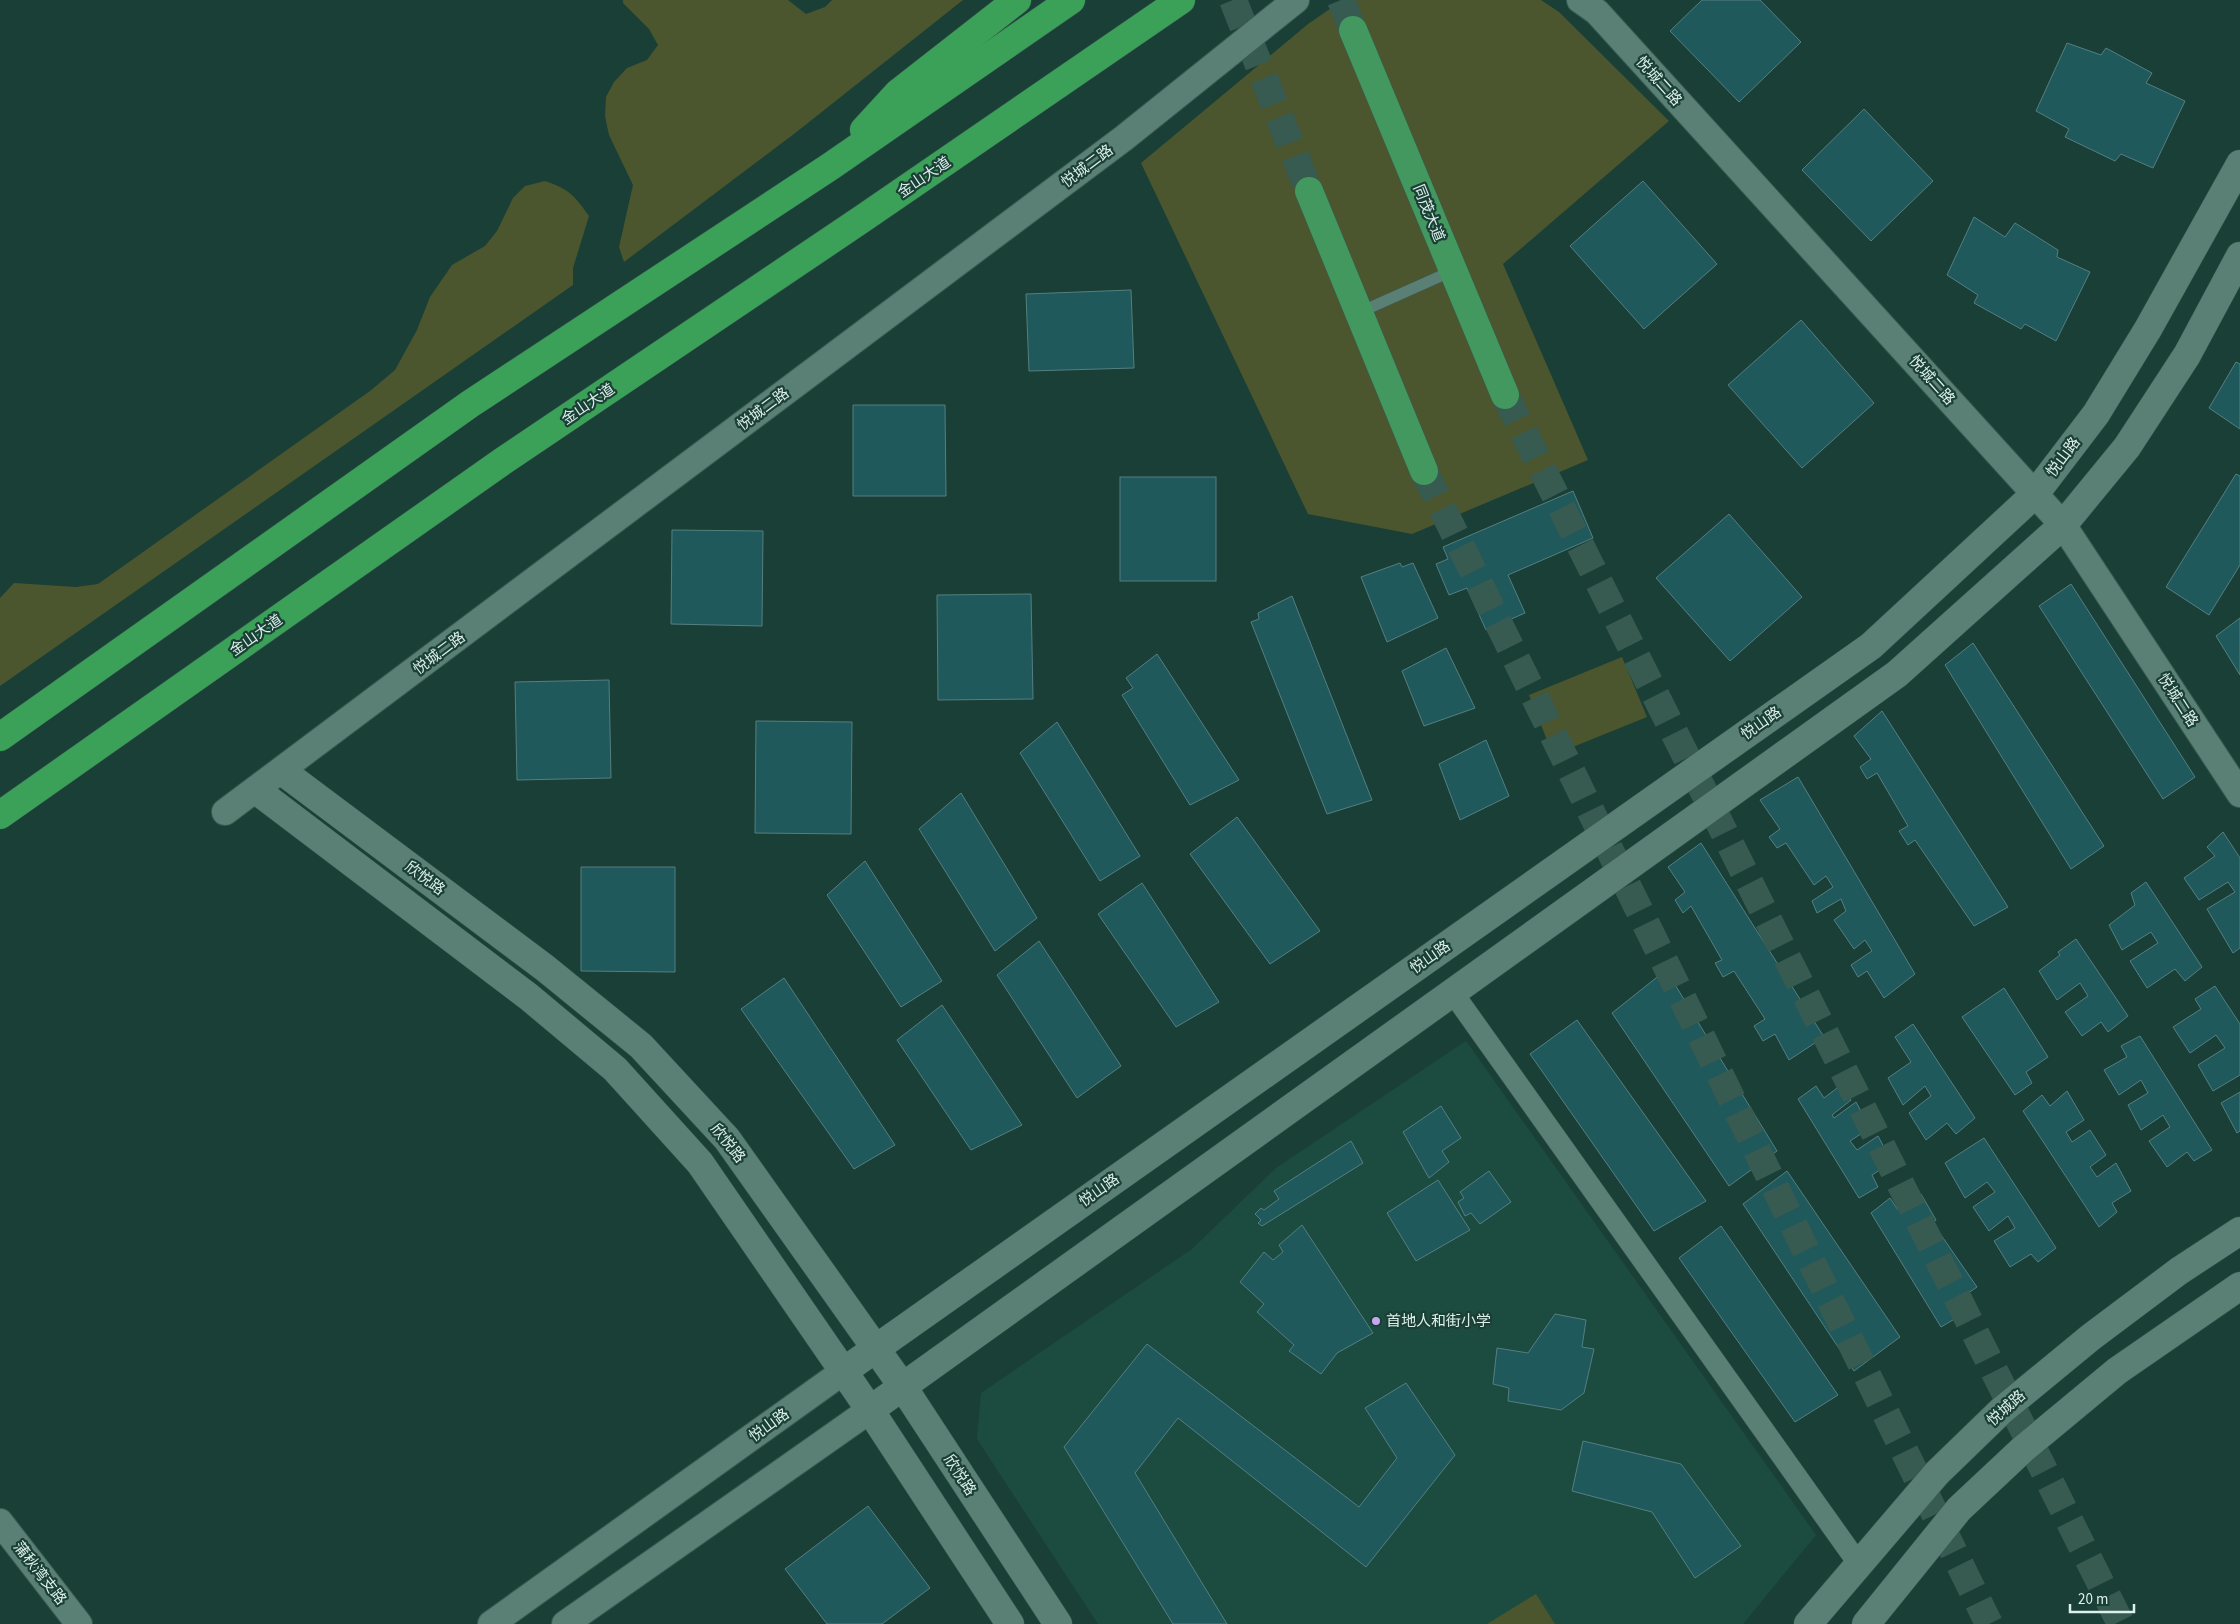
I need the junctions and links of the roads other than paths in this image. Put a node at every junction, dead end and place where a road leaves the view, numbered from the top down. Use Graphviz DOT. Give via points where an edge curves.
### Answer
graph roads {
  1 [pos="1017,0"];
  2 [pos="1071,0"];
  3 [pos="1182,0"];
  4 [pos="1296,0"];
  5 [pos="1580,0"];
  6 [pos="1353,30"];
  7 [pos="2240,164"];
  8 [pos="830,166"];
  9 [pos="1309,191"];
  10 [pos="2240,256"];
  11 [pos="1452,271"];
  12 [pos="1358,313"];
  13 [pos="1505,395"];
  14 [pos="1424,472"];
  15 [pos="2035,494"];
  16 [pos="2063,525"];
  17 [pos="0,737"];
  18 [pos="282,771"];
  19 [pos="256,790"];
  20 [pos="2240,794"];
  21 [pos="224,812"];
  22 [pos="0,815"];
  23 [pos="1453,993"];
  24 [pos="2240,1231"];
  25 [pos="2240,1286"];
  26 [pos="875,1348"];
  27 [pos="844,1371"];
  28 [pos="903,1387"];
  29 [pos="870,1410"];
  30 [pos="0,1522"];
  31 [pos="1858,1564"];
  32 [pos="79,1624"];
  33 [pos="491,1624"];
  34 [pos="565,1624"];
  35 [pos="1010,1624"];
  36 [pos="1058,1624"];
  37 [pos="1808,1624"];
  38 [pos="1866,1624"];
  1 -- 8 [label="highway" via="898,93"];
  2 -- 8 [label="highway"];
  3 -- 22 [label="highway, 金山大道" via="503,461"];
  4 -- 18 [label="street, 悦城二路" via="1116,144"];
  5 -- 15 [label="street, 悦城二路" via="1597,12"];
  6 -- 11 [label="main road, 同茂大道"];
  7 -- 15 [label="main road, 悦山路" via="2148,329 2096,414"];
  8 -- 17 [label="highway" via="470,404"];
  9 -- 12 [label="main road"];
  10 -- 16 [label="main road" via="2188,355 2127,447"];
  11 -- 12 [label="lane"];
  11 -- 13 [label="main road, 同茂大道"];
  12 -- 14 [label="main road"];
  15 -- 16 [label="street, 悦城二路"];
  15 -- 26 [label="main road, 悦山路" via="1871,646"];
  16 -- 20 [label="street, 悦城二路"];
  16 -- 23 [label="main road" via="1897,674"];
  18 -- 19 [label="street, 悦城二路"];
  18 -- 26 [label="main road, 欣悦路" via="545,968 641,1046 727,1139"];
  19 -- 21 [label="street, 悦城二路"];
  19 -- 27 [label="main road" via="530,997 615,1069 700,1163"];
  23 -- 28 [label="main road"];
  23 -- 31 [label="street"];
  24 -- 31 [label="main road, 悦城路" via="2179,1271 2091,1337 2001,1411 1937,1474"];
  25 -- 38 [label="main road" via="2117,1371 2022,1449 1959,1509"];
  26 -- 27 [label="main road, 悦山路"];
  26 -- 28 [label="main road, 欣悦路"];
  27 -- 29 [label="main road"];
  27 -- 33 [label="street, 悦山路"];
  28 -- 29 [label="main road"];
  28 -- 36 [label="main road, 欣悦路"];
  29 -- 34 [label="street"];
  29 -- 35 [label="main road"];
  30 -- 32 [label="street, 蒲秋湾支路"];
  31 -- 37 [label="main road, 悦城路"];
}
